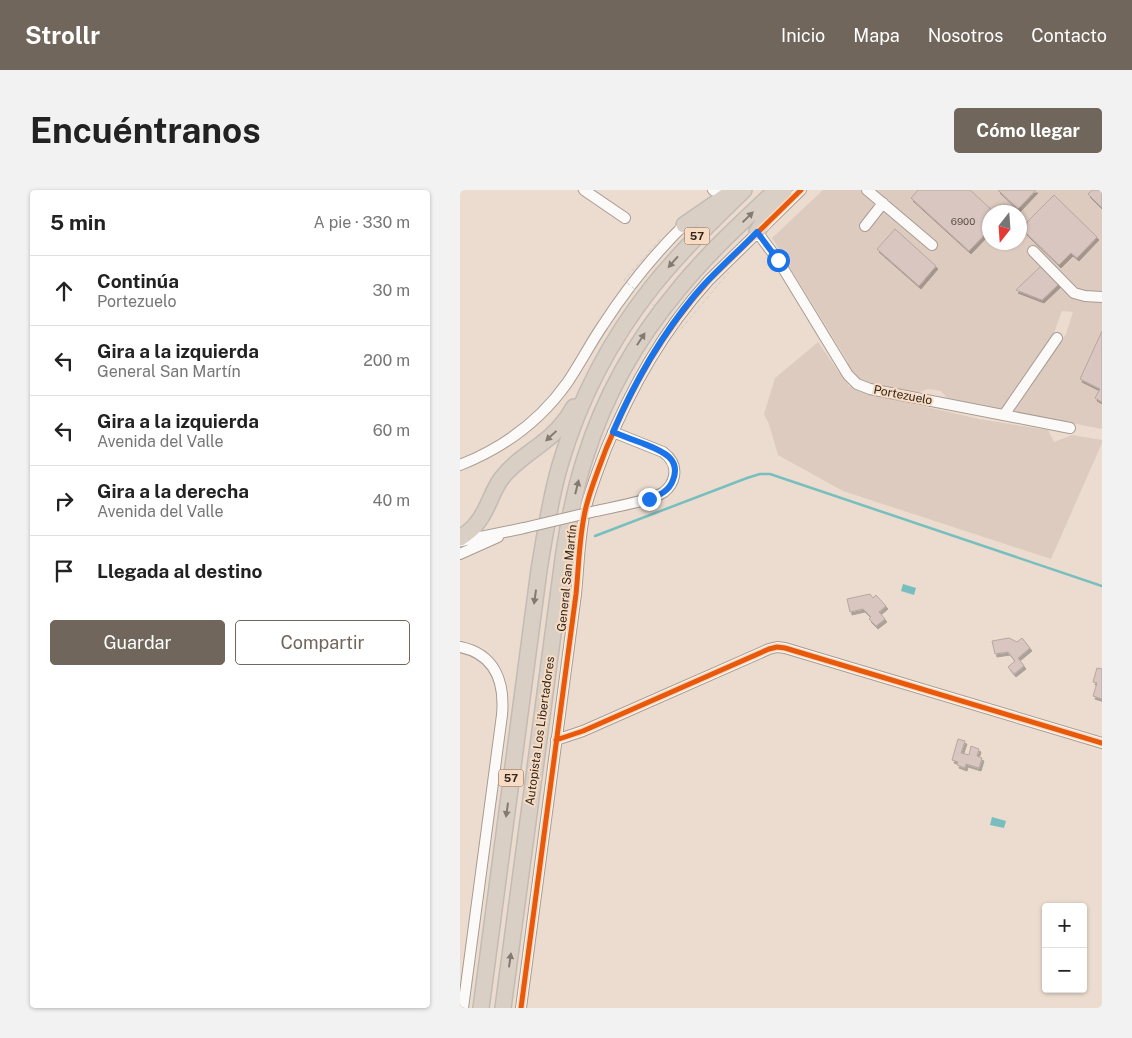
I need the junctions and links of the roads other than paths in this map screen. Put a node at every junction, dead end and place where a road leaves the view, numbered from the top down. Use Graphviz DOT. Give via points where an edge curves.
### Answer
graph roads {
  1 [pos="584,190"];
  2 [pos="734,190"];
  3 [pos="744,190"];
  4 [pos="776,190"];
  5 [pos="785,190"];
  6 [pos="801,190"];
  7 [pos="867,190"];
  8 [pos="717,191"];
  9 [pos="883,203"];
  10 [pos="625,218"];
  11 [pos="684,225"];
  12 [pos="864,226"];
  13 [pos="757,232"];
  14 [pos="932,245"];
  15 [pos="1033,251"];
  16 [pos="1102,297"];
  17 [pos="1057,338"];
  18 [pos="599,367"];
  19 [pos="1004,414"];
  20 [pos="1070,428"];
  21 [pos="613,432"];
  22 [pos="460,465"];
  23 [pos="513,530"];
  24 [pos="460,540"];
  25 [pos="460,554"];
  26 [pos="460,647"];
  27 [pos="556,740"];
  28 [pos="1102,743"];
  29 [pos="463,1008"];
  30 [pos="480,1008"];
  31 [pos="503,1008"];
  32 [pos="521,1008"];
  1 -- 10 [label="street"];
  2 -- 11 [label="highway"];
  3 -- 18 [label="highway, Autopista Los Libertadores / 57, one-way" via="653,286"];
  31 -- 4 [label="highway, Autopista Los Libertadores / 57, one-way" via="563,558 584,460 611,392 650,325 696,268"];
  5 -- 13 [label="highway"];
  6 -- 13 [label="street, General San Martín"];
  7 -- 9 [label="street"];
  8 -- 11 [label="street"];
  9 -- 12 [label="street"];
  9 -- 14 [label="street"];
  11 -- 22 [label="street" via="624,295 549,405 507,441"];
  13 -- 19 [label="street, Portezuelo" via="778,260 848,375 858,384"];
  13 -- 21 [label="street, General San Martín" via="696,295 671,328 642,373"];
  15 -- 16 [label="street" via="1074,292"];
  17 -- 19 [label="street"];
  18 -- 24 [label="highway, one-way" via="562,425 508,471 477,524"];
  18 -- 30 [label="highway, Autopista Los Libertadores / 57, one-way" via="566,444 547,520"];
  19 -- 20 [label="street, Portezuelo"];
  21 -- 23 [label="street, bridge" via="663,452 669,458 674,465 674,477 666,491 655,497"];
  21 -- 27 [label="street, General San Martín" via="584,517"];
  23 -- 24 [label="street"];
  23 -- 25 [label="street"];
  26 -- 29 [label="street" via="477,653 494,669 501,685 503,708"];
  27 -- 28 [label="street" via="777,647"];
  27 -- 32 [label="street, General San Martín"];
}
